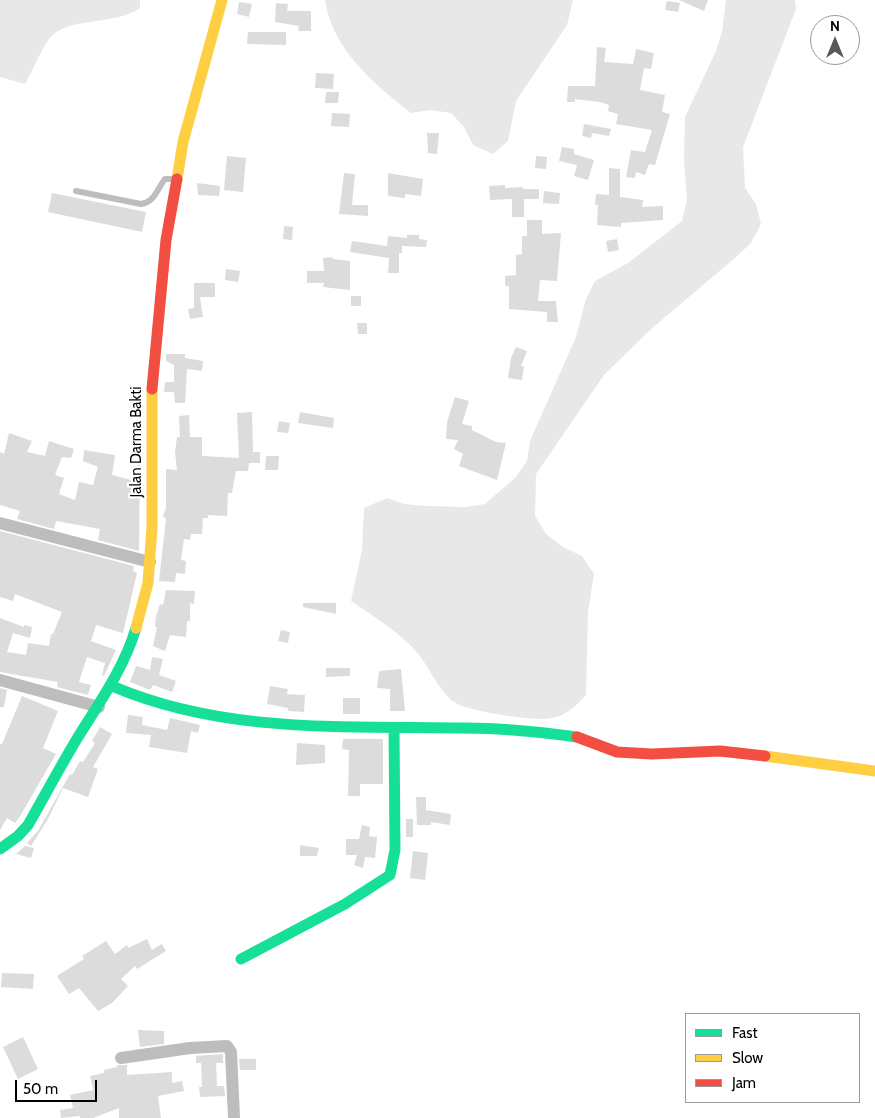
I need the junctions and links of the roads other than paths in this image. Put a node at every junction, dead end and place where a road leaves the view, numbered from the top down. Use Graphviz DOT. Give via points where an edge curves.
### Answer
graph roads {
  1 [pos="222,0"];
  2 [pos="176,180"];
  3 [pos="76,191"];
  4 [pos="0,523"];
  5 [pos="150,562"];
  6 [pos="0,680"];
  7 [pos="112,686"];
  8 [pos="100,706"];
  9 [pos="394,728"];
  10 [pos="875,771"];
  11 [pos="0,849"];
  12 [pos="241,959"];
  13 [pos="121,1058"];
  14 [pos="234,1118"];
  1 -- 2 [label="street, Jalan Darma Bakti" via="190,111"];
  2 -- 3 [label="lane" via="165,179 156,196 141,204"];
  2 -- 5 [label="street, Jalan Darma Bakti" via="166,240 152,378"];
  4 -- 5 [label="street"];
  5 -- 7 [label="street, Jalan Darma Bakti" via="148,583 134,635"];
  6 -- 8 [label="street"];
  7 -- 8 [label="street, Jalan Darma Bakti"];
  7 -- 9 [label="street" via="147,701 226,718 331,728"];
  8 -- 11 [label="street, Jalan Darma Bakti" via="28,825"];
  9 -- 10 [label="street" via="545,733 578,737 617,752 736,752"];
  9 -- 12 [label="street" via="395,850 390,875 345,904"];
  13 -- 14 [label="street" via="227,1046 231,1052"];
}
